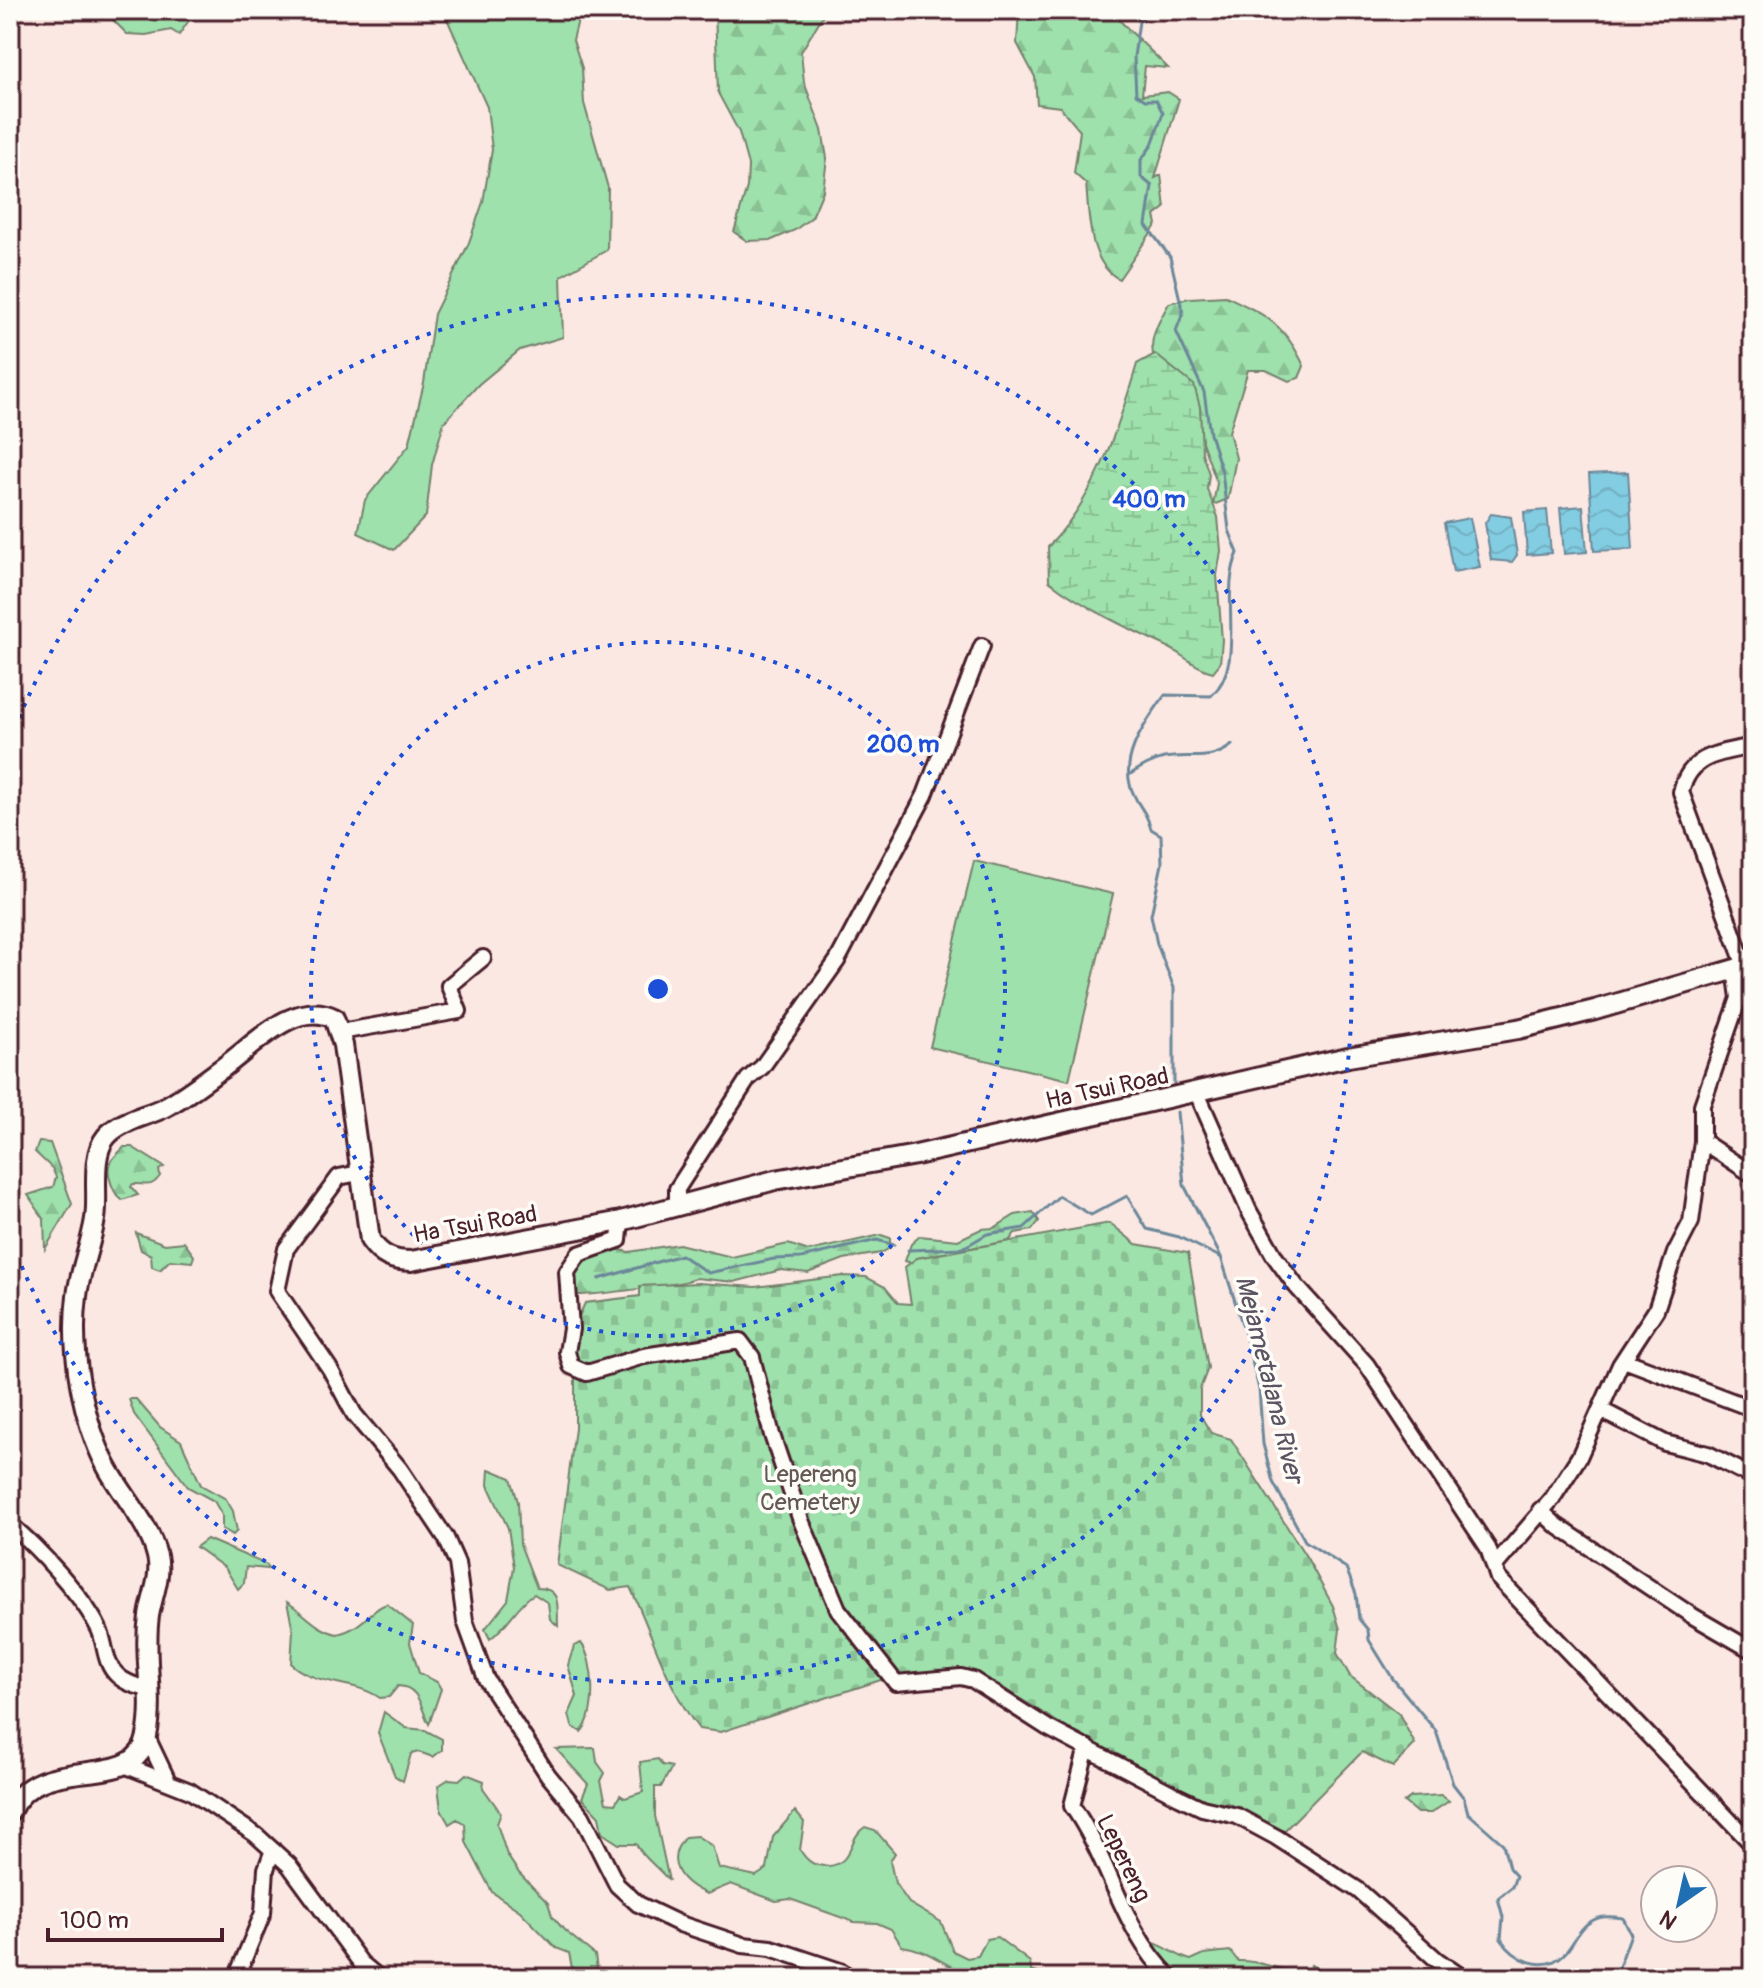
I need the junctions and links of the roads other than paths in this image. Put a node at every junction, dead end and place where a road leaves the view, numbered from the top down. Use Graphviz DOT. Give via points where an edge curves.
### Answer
graph roads {
  1 [pos="982,646"];
  2 [pos="1753,746"];
  3 [pos="483,958"];
  4 [pos="1744,966"];
  5 [pos="340,1032"];
  6 [pos="1197,1093"];
  7 [pos="1702,1141"];
  8 [pos="359,1173"];
  9 [pos="1753,1175"];
  10 [pos="677,1206"];
  11 [pos="621,1221"];
  12 [pos="1624,1360"];
  13 [pos="1753,1409"];
  14 [pos="1601,1410"];
  15 [pos="1753,1477"];
  16 [pos="1540,1510"];
  17 [pos="10,1524"];
  18 [pos="1494,1567"];
  19 [pos="1753,1651"];
  20 [pos="151,1690"];
  21 [pos="147,1737"];
  22 [pos="1087,1747"];
  23 [pos="124,1765"];
  24 [pos="167,1779"];
  25 [pos="12,1805"];
  26 [pos="1753,1845"];
  27 [pos="273,1850"];
  28 [pos="843,1972"];
  29 [pos="236,1978"];
  30 [pos="379,1978"];
  31 [pos="1171,1978"];
  32 [pos="1463,1978"];
  1 -- 10 [label="street" via="925,795 837,961 748,1079 677,1189"];
  2 -- 4 [label="street" via="1688,758 1681,792"];
  3 -- 5 [label="street" via="449,986 459,1011"];
  4 -- 6 [label="street, Ha Tsui Road" via="1516,1029 1348,1057"];
  4 -- 7 [label="street" via="1739,998 1702,1105"];
  5 -- 8 [label="street, Ha Tsui Road"];
  5 -- 20 [label="street" via="334,1018 321,1012 293,1018 189,1093 111,1132 99,1150 96,1218 77,1297 80,1375 95,1437 158,1559 148,1635"];
  6 -- 10 [label="street, Ha Tsui Road" via="775,1180"];
  6 -- 18 [label="street" via="1275,1257 1367,1365 1488,1548"];
  7 -- 9 [label="street"];
  7 -- 12 [label="street" via="1691,1222 1656,1310"];
  8 -- 11 [label="street, Ha Tsui Road" via="370,1240 396,1261"];
  8 -- 28 [label="street" via="339,1177 286,1249 277,1291 354,1414 400,1469 446,1538 457,1563 465,1621 486,1679 548,1775 582,1816 609,1874 628,1898 698,1931"];
  10 -- 11 [label="street, Ha Tsui Road"];
  11 -- 22 [label="street" via="619,1240 579,1254 567,1272 571,1366 587,1373 644,1356 740,1341 752,1357 772,1435 831,1595 876,1661 896,1683 973,1680"];
  12 -- 13 [label="street"];
  12 -- 14 [label="street"];
  14 -- 15 [label="street" via="1665,1443 1708,1454"];
  14 -- 16 [label="street" via="1579,1457"];
  16 -- 18 [label="street"];
  16 -- 19 [label="street" via="1691,1615"];
  17 -- 20 [label="street" via="45,1557 99,1629 117,1675"];
  18 -- 26 [label="street" via="1521,1605"];
  20 -- 21 [label="street"];
  21 -- 23 [label="street" via="140,1752"];
  21 -- 24 [label="street"];
  22 -- 31 [label="street, Lepereng" via="1072,1806 1090,1831 1147,1954"];
  22 -- 32 [label="street" via="1202,1808 1237,1816 1276,1837 1358,1890"];
  23 -- 24 [label="street"];
  23 -- 25 [label="street" via="43,1780 30,1785"];
  24 -- 27 [label="street" via="234,1819"];
  27 -- 29 [label="street" via="263,1913"];
  27 -- 30 [label="street" via="361,1963"];
}
